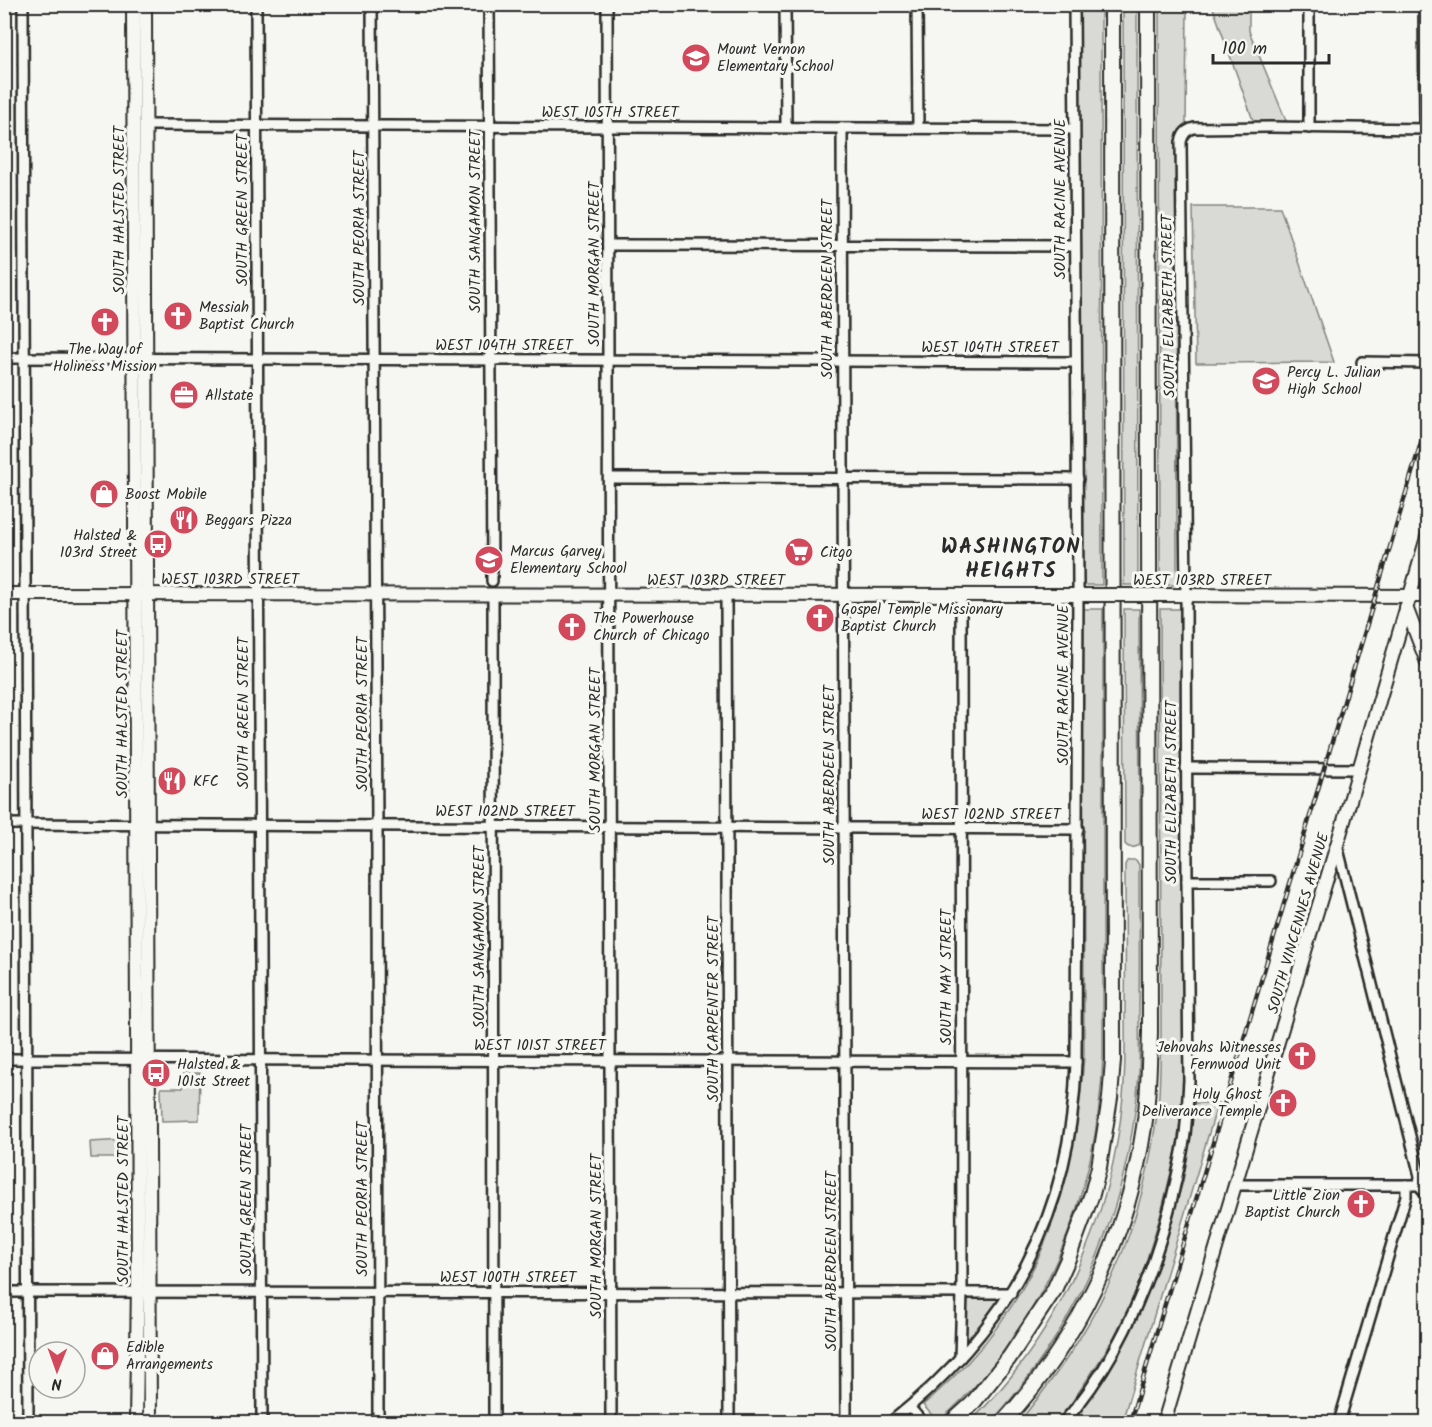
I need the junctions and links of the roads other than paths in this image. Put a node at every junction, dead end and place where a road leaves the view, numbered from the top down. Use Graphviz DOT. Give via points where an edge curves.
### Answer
graph roads {
  1 [pos="23,4"];
  2 [pos="133,4"];
  3 [pos="145,4"];
  4 [pos="256,4"];
  5 [pos="372,4"];
  6 [pos="489,4"];
  7 [pos="607,4"];
  8 [pos="785,4"];
  9 [pos="917,4"];
  10 [pos="1074,4"];
  11 [pos="1112,4"];
  12 [pos="1148,4"];
  13 [pos="1309,4"];
  14 [pos="1424,4"];
  15 [pos="140,124"];
  16 [pos="257,125"];
  17 [pos="373,126"];
  18 [pos="490,126"];
  19 [pos="608,127"];
  20 [pos="786,127"];
  21 [pos="842,128"];
  22 [pos="918,128"];
  23 [pos="1309,128"];
  24 [pos="1074,129"];
  25 [pos="1426,129"];
  26 [pos="842,244"];
  27 [pos="608,245"];
  28 [pos="1075,246"];
  29 [pos="25,357"];
  30 [pos="4,358"];
  31 [pos="141,358"];
  32 [pos="258,359"];
  33 [pos="374,359"];
  34 [pos="491,360"];
  35 [pos="609,360"];
  36 [pos="842,362"];
  37 [pos="1362,362"];
  38 [pos="1076,363"];
  39 [pos="1428,363"];
  40 [pos="609,478"];
  41 [pos="843,479"];
  42 [pos="1078,479"];
  43 [pos="1428,534"];
  44 [pos="492,581"];
  45 [pos="4,594"];
  46 [pos="25,594"];
  47 [pos="142,594"];
  48 [pos="258,594"];
  49 [pos="376,594"];
  50 [pos="493,595"];
  51 [pos="609,595"];
  52 [pos="726,595"];
  53 [pos="843,595"];
  54 [pos="1186,595"];
  55 [pos="961,596"];
  56 [pos="1078,596"];
  57 [pos="1428,596"];
  58 [pos="1408,602"];
  59 [pos="1428,665"];
  60 [pos="1186,768"];
  61 [pos="1359,769"];
  62 [pos="4,824"];
  63 [pos="26,824"];
  64 [pos="143,824"];
  65 [pos="258,825"];
  66 [pos="377,825"];
  67 [pos="494,826"];
  68 [pos="610,826"];
  69 [pos="728,827"];
  70 [pos="844,828"];
  71 [pos="961,829"];
  72 [pos="1077,829"];
  73 [pos="1337,845"];
  74 [pos="1186,881"];
  75 [pos="1270,881"];
  76 [pos="4,1059"];
  77 [pos="27,1059"];
  78 [pos="143,1059"];
  79 [pos="260,1059"];
  80 [pos="377,1060"];
  81 [pos="494,1060"];
  82 [pos="610,1060"];
  83 [pos="728,1061"];
  84 [pos="845,1061"];
  85 [pos="961,1062"];
  86 [pos="1076,1062"];
  87 [pos="1236,1185"];
  88 [pos="1406,1185"];
  89 [pos="1423,1185"];
  90 [pos="1428,1196"];
  91 [pos="4,1292"];
  92 [pos="27,1292"];
  93 [pos="144,1292"];
  94 [pos="261,1292"];
  95 [pos="377,1292"];
  96 [pos="495,1292"];
  97 [pos="611,1292"];
  98 [pos="728,1292"];
  99 [pos="846,1293"];
  100 [pos="962,1293"];
  101 [pos="1011,1293"];
  102 [pos="960,1358"];
  103 [pos="909,1408"];
  104 [pos="28,1422"];
  105 [pos="136,1422"];
  106 [pos="150,1422"];
  107 [pos="262,1422"];
  108 [pos="378,1422"];
  109 [pos="494,1422"];
  110 [pos="611,1422"];
  111 [pos="729,1422"];
  112 [pos="846,1422"];
  113 [pos="891,1422"];
  114 [pos="922,1422"];
  115 [pos="952,1422"];
  116 [pos="1003,1422"];
  117 [pos="1065,1422"];
  118 [pos="1164,1422"];
  119 [pos="1339,1422"];
  1 -- 29 [label="street"];
  2 -- 15 [label="main road, SOUTH HALSTED STREET"];
  3 -- 15 [label="main road, SOUTH HALSTED STREET"];
  4 -- 16 [label="street, SOUTH GREEN STREET"];
  5 -- 17 [label="street, SOUTH PEORIA STREET"];
  6 -- 18 [label="street, SOUTH SANGAMON STREET"];
  7 -- 19 [label="street, SOUTH MORGAN STREET"];
  8 -- 20 [label="street"];
  9 -- 22 [label="street"];
  10 -- 24 [label="street, SOUTH RACINE AVENUE"];
  11 -- 115 [label="highway" via="1110,1098 1092,1194 1053,1290 1009,1358"];
  12 -- 116 [label="highway" via="1150,1032 1145,1126 1126,1208 1099,1279 1062,1347"];
  13 -- 23 [label="street"];
  14 -- 25 [label="street"];
  15 -- 16 [label="street, WEST 105TH STREET"];
  15 -- 31 [label="main road, SOUTH HALSTED STREET"];
  16 -- 17 [label="street, WEST 105TH STREET"];
  16 -- 32 [label="street, SOUTH GREEN STREET"];
  17 -- 18 [label="street, WEST 105TH STREET"];
  17 -- 33 [label="street, SOUTH PEORIA STREET"];
  18 -- 19 [label="street, WEST 105TH STREET"];
  18 -- 34 [label="street, SOUTH SANGAMON STREET"];
  19 -- 20 [label="street, WEST 105TH STREET"];
  19 -- 27 [label="street, SOUTH MORGAN STREET"];
  20 -- 21 [label="street, WEST 105TH STREET"];
  21 -- 22 [label="street, WEST 105TH STREET"];
  21 -- 26 [label="street, SOUTH ABERDEEN STREET"];
  22 -- 24 [label="street, WEST 105TH STREET"];
  23 -- 25 [label="street"];
  23 -- 54 [label="street, SOUTH ELIZABETH STREET" via="1194,128 1185,133 1181,142"];
  24 -- 28 [label="street, SOUTH RACINE AVENUE"];
  26 -- 27 [label="street"];
  26 -- 28 [label="street"];
  26 -- 36 [label="street, SOUTH ABERDEEN STREET"];
  27 -- 35 [label="street, SOUTH MORGAN STREET"];
  28 -- 38 [label="street, SOUTH RACINE AVENUE"];
  29 -- 30 [label="street, WEST 104TH STREET"];
  29 -- 31 [label="street, WEST 104TH STREET"];
  29 -- 46 [label="street"];
  31 -- 32 [label="street, WEST 104TH STREET"];
  31 -- 47 [label="main road, SOUTH HALSTED STREET"];
  32 -- 33 [label="street, WEST 104TH STREET"];
  32 -- 48 [label="street, SOUTH GREEN STREET"];
  33 -- 34 [label="street, WEST 104TH STREET"];
  33 -- 49 [label="street, SOUTH PEORIA STREET"];
  34 -- 35 [label="street, WEST 104TH STREET"];
  34 -- 44 [label="street, SOUTH SANGAMON STREET"];
  35 -- 36 [label="street, WEST 104TH STREET"];
  35 -- 40 [label="street, SOUTH MORGAN STREET"];
  36 -- 38 [label="street, WEST 104TH STREET"];
  36 -- 41 [label="street, SOUTH ABERDEEN STREET"];
  37 -- 39 [label="street"];
  38 -- 42 [label="street, SOUTH RACINE AVENUE"];
  40 -- 41 [label="street"];
  40 -- 51 [label="street, SOUTH MORGAN STREET"];
  41 -- 42 [label="street"];
  41 -- 53 [label="street, SOUTH ABERDEEN STREET"];
  42 -- 56 [label="street, SOUTH RACINE AVENUE"];
  43 -- 58 [label="main road, SOUTH VINCENNES AVENUE"];
  45 -- 46 [label="main road, WEST 103RD STREET"];
  46 -- 47 [label="main road, WEST 103RD STREET"];
  46 -- 63 [label="street"];
  47 -- 48 [label="main road, WEST 103RD STREET"];
  47 -- 64 [label="main road, SOUTH HALSTED STREET"];
  48 -- 49 [label="main road, WEST 103RD STREET"];
  48 -- 65 [label="street, SOUTH GREEN STREET"];
  49 -- 50 [label="main road, WEST 103RD STREET"];
  49 -- 66 [label="street, SOUTH PEORIA STREET"];
  50 -- 51 [label="main road, WEST 103RD STREET"];
  50 -- 67 [label="street, SOUTH SANGAMON STREET"];
  51 -- 52 [label="main road, WEST 103RD STREET"];
  51 -- 68 [label="street, SOUTH MORGAN STREET"];
  52 -- 53 [label="main road, WEST 103RD STREET"];
  52 -- 69 [label="street, SOUTH CARPENTER STREET"];
  53 -- 55 [label="main road, WEST 103RD STREET"];
  53 -- 70 [label="street, SOUTH ABERDEEN STREET"];
  54 -- 56 [label="main road, WEST 103RD STREET, bridge"];
  54 -- 58 [label="main road, WEST 103RD STREET"];
  54 -- 60 [label="street, SOUTH ELIZABETH STREET"];
  55 -- 56 [label="main road, WEST 103RD STREET"];
  55 -- 71 [label="street, SOUTH MAY STREET"];
  56 -- 72 [label="street, SOUTH RACINE AVENUE"];
  57 -- 58 [label="main road, WEST 103RD STREET"];
  58 -- 59 [label="main road"];
  58 -- 61 [label="main road, SOUTH VINCENNES AVENUE"];
  60 -- 61 [label="street"];
  60 -- 74 [label="street, SOUTH ELIZABETH STREET"];
  61 -- 73 [label="main road, SOUTH VINCENNES AVENUE"];
  62 -- 63 [label="street, WEST 102ND STREET"];
  63 -- 64 [label="street, WEST 102ND STREET"];
  63 -- 77 [label="street"];
  64 -- 65 [label="street, WEST 102ND STREET"];
  64 -- 78 [label="main road, SOUTH HALSTED STREET"];
  65 -- 66 [label="street, WEST 102ND STREET"];
  65 -- 79 [label="street, SOUTH GREEN STREET"];
  66 -- 67 [label="street, WEST 102ND STREET"];
  66 -- 80 [label="street, SOUTH PEORIA STREET"];
  67 -- 68 [label="street, WEST 102ND STREET"];
  67 -- 81 [label="street, SOUTH SANGAMON STREET"];
  68 -- 69 [label="street, WEST 102ND STREET"];
  68 -- 82 [label="street, SOUTH MORGAN STREET"];
  69 -- 70 [label="street, WEST 102ND STREET"];
  69 -- 83 [label="street, SOUTH CARPENTER STREET"];
  70 -- 71 [label="street, WEST 102ND STREET"];
  70 -- 84 [label="street, SOUTH ABERDEEN STREET"];
  71 -- 72 [label="street, WEST 102ND STREET"];
  71 -- 85 [label="street, SOUTH MAY STREET"];
  72 -- 86 [label="street, SOUTH RACINE AVENUE"];
  73 -- 87 [label="main road, SOUTH VINCENNES AVENUE"];
  73 -- 89 [label="street"];
  74 -- 75 [label="street"];
  74 -- 117 [label="street, SOUTH ELIZABETH STREET" via="1189,1080 1179,1169 1159,1245 1134,1312 1106,1365"];
  76 -- 77 [label="street, WEST 101ST STREET"];
  77 -- 78 [label="street, WEST 101ST STREET"];
  77 -- 92 [label="street"];
  78 -- 79 [label="street, WEST 101ST STREET"];
  78 -- 93 [label="main road, SOUTH HALSTED STREET"];
  79 -- 80 [label="street, WEST 101ST STREET"];
  79 -- 94 [label="street, SOUTH GREEN STREET"];
  80 -- 81 [label="street, WEST 101ST STREET"];
  80 -- 95 [label="street, SOUTH PEORIA STREET"];
  81 -- 82 [label="street, WEST 101ST STREET"];
  81 -- 96 [label="street, SOUTH SANGAMON STREET"];
  82 -- 83 [label="street, WEST 101ST STREET"];
  82 -- 97 [label="street, SOUTH MORGAN STREET"];
  83 -- 84 [label="street, WEST 101ST STREET"];
  83 -- 98 [label="street, SOUTH CARPENTER STREET"];
  84 -- 85 [label="street, WEST 101ST STREET"];
  84 -- 99 [label="street, SOUTH ABERDEEN STREET"];
  85 -- 86 [label="street, WEST 101ST STREET"];
  85 -- 100 [label="street, SOUTH MAY STREET"];
  86 -- 101 [label="street, SOUTH RACINE AVENUE" via="1073,1108 1060,1181 1034,1252"];
  87 -- 88 [label="street"];
  87 -- 118 [label="main road, SOUTH VINCENNES AVENUE"];
  88 -- 89 [label="street"];
  88 -- 119 [label="street"];
  89 -- 90 [label="street"];
  91 -- 92 [label="street, WEST 100TH STREET"];
  92 -- 93 [label="street, WEST 100TH STREET"];
  92 -- 104 [label="street"];
  93 -- 94 [label="street, WEST 100TH STREET"];
  93 -- 105 [label="main road, SOUTH HALSTED STREET"];
  93 -- 106 [label="main road, SOUTH HALSTED STREET"];
  94 -- 95 [label="street, WEST 100TH STREET"];
  94 -- 107 [label="street, SOUTH GREEN STREET"];
  95 -- 96 [label="street, WEST 100TH STREET"];
  95 -- 108 [label="street, SOUTH PEORIA STREET"];
  96 -- 97 [label="street, WEST 100TH STREET"];
  96 -- 109 [label="street, SOUTH SANGAMON STREET"];
  97 -- 98 [label="street, WEST 100TH STREET"];
  97 -- 110 [label="street, SOUTH MORGAN STREET"];
  98 -- 99 [label="street, WEST 100TH STREET"];
  98 -- 111 [label="street, SOUTH CARPENTER STREET"];
  99 -- 100 [label="street, WEST 100TH STREET"];
  99 -- 112 [label="street, SOUTH ABERDEEN STREET"];
  100 -- 101 [label="street, WEST 100TH STREET"];
  100 -- 102 [label="street, SOUTH MAY STREET"];
  101 -- 102 [label="street, SOUTH RACINE AVENUE"];
  102 -- 103 [label="street, SOUTH RACINE AVENUE"];
  103 -- 113 [label="street, SOUTH RACINE AVENUE"];
  103 -- 114 [label="street"];
}
